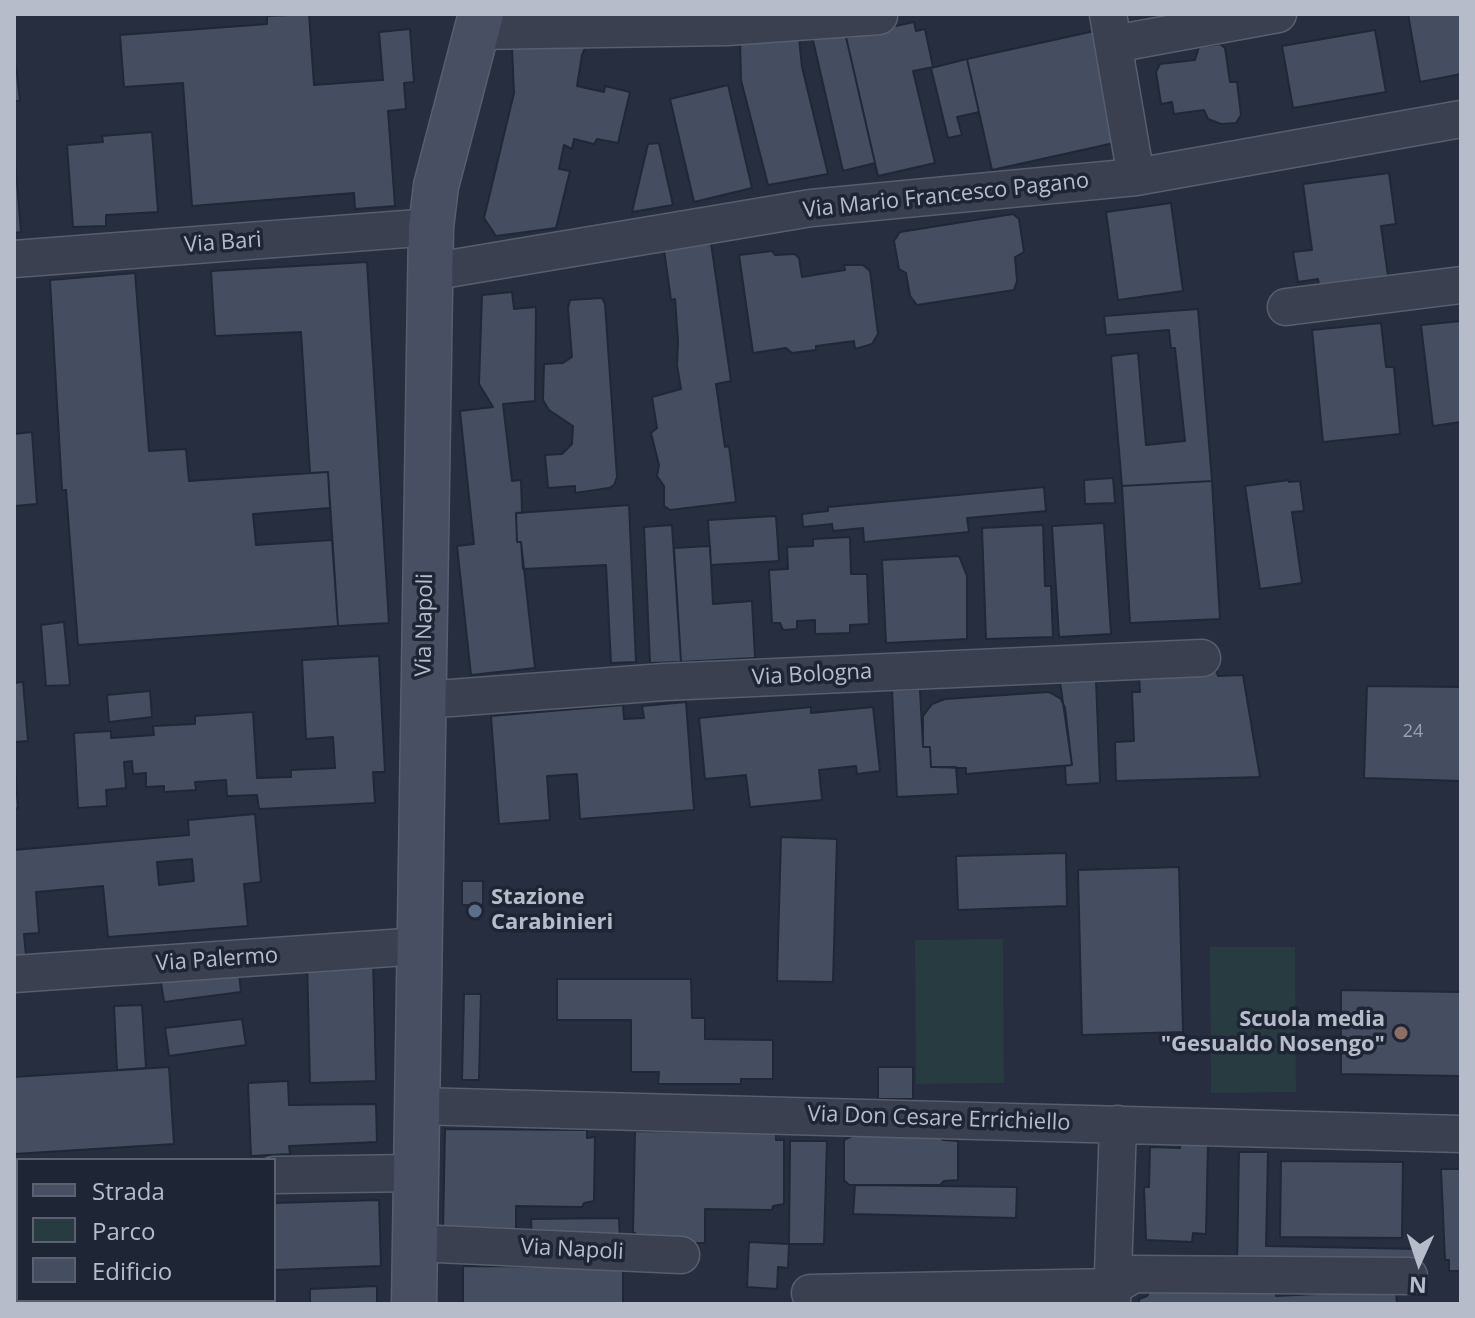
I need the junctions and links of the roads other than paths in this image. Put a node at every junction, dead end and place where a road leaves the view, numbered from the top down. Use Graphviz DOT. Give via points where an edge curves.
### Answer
graph roads {
  1 [pos="1278,14"];
  2 [pos="879,16"];
  3 [pos="478,23"];
  4 [pos="1111,29"];
  5 [pos="1461,119"];
  6 [pos="1136,177"];
  7 [pos="431,227"];
  8 [pos="14,259"];
  9 [pos="430,272"];
  10 [pos="1461,285"];
  11 [pos="1286,307"];
  12 [pos="1202,658"];
  13 [pos="424,700"];
  14 [pos="420,946"];
  15 [pos="14,974"];
  16 [pos="417,1106"];
  17 [pos="1118,1124"];
  18 [pos="1461,1134"];
  19 [pos="416,1173"];
  20 [pos="276,1175"];
  21 [pos="415,1243"];
  22 [pos="681,1255"];
  23 [pos="1409,1276"];
  24 [pos="810,1293"];
  25 [pos="1112,1296"];
  26 [pos="414,1304"];
  1 -- 4 [label="street"];
  2 -- 3 [label="street" via="727,27"];
  3 -- 7 [label="main road, Via Napoli" via="436,186"];
  4 -- 6 [label="street"];
  5 -- 6 [label="street, Via Mario Francesco Pagano"];
  6 -- 9 [label="street, Via Mario Francesco Pagano" via="811,208"];
  7 -- 8 [label="street, Via Bari"];
  7 -- 9 [label="main road, Via Napoli"];
  9 -- 13 [label="main road, Via Napoli"];
  10 -- 11 [label="street"];
  12 -- 13 [label="street, Via Bologna" via="664,682"];
  13 -- 14 [label="main road, Via Napoli"];
  14 -- 15 [label="street, Via Palermo"];
  14 -- 16 [label="main road, Via Napoli"];
  16 -- 17 [label="street, Via Don Cesare Errichiello"];
  16 -- 19 [label="main road, Via Napoli"];
  17 -- 18 [label="street, Via Don Cesare Errichiello"];
  17 -- 25 [label="street"];
  19 -- 20 [label="street"];
  19 -- 21 [label="main road, Via Napoli"];
  21 -- 22 [label="street, Via Napoli"];
  21 -- 26 [label="main road, Via Napoli"];
  23 -- 25 [label="street" via="1134,1274"];
  24 -- 25 [label="street"];
}
